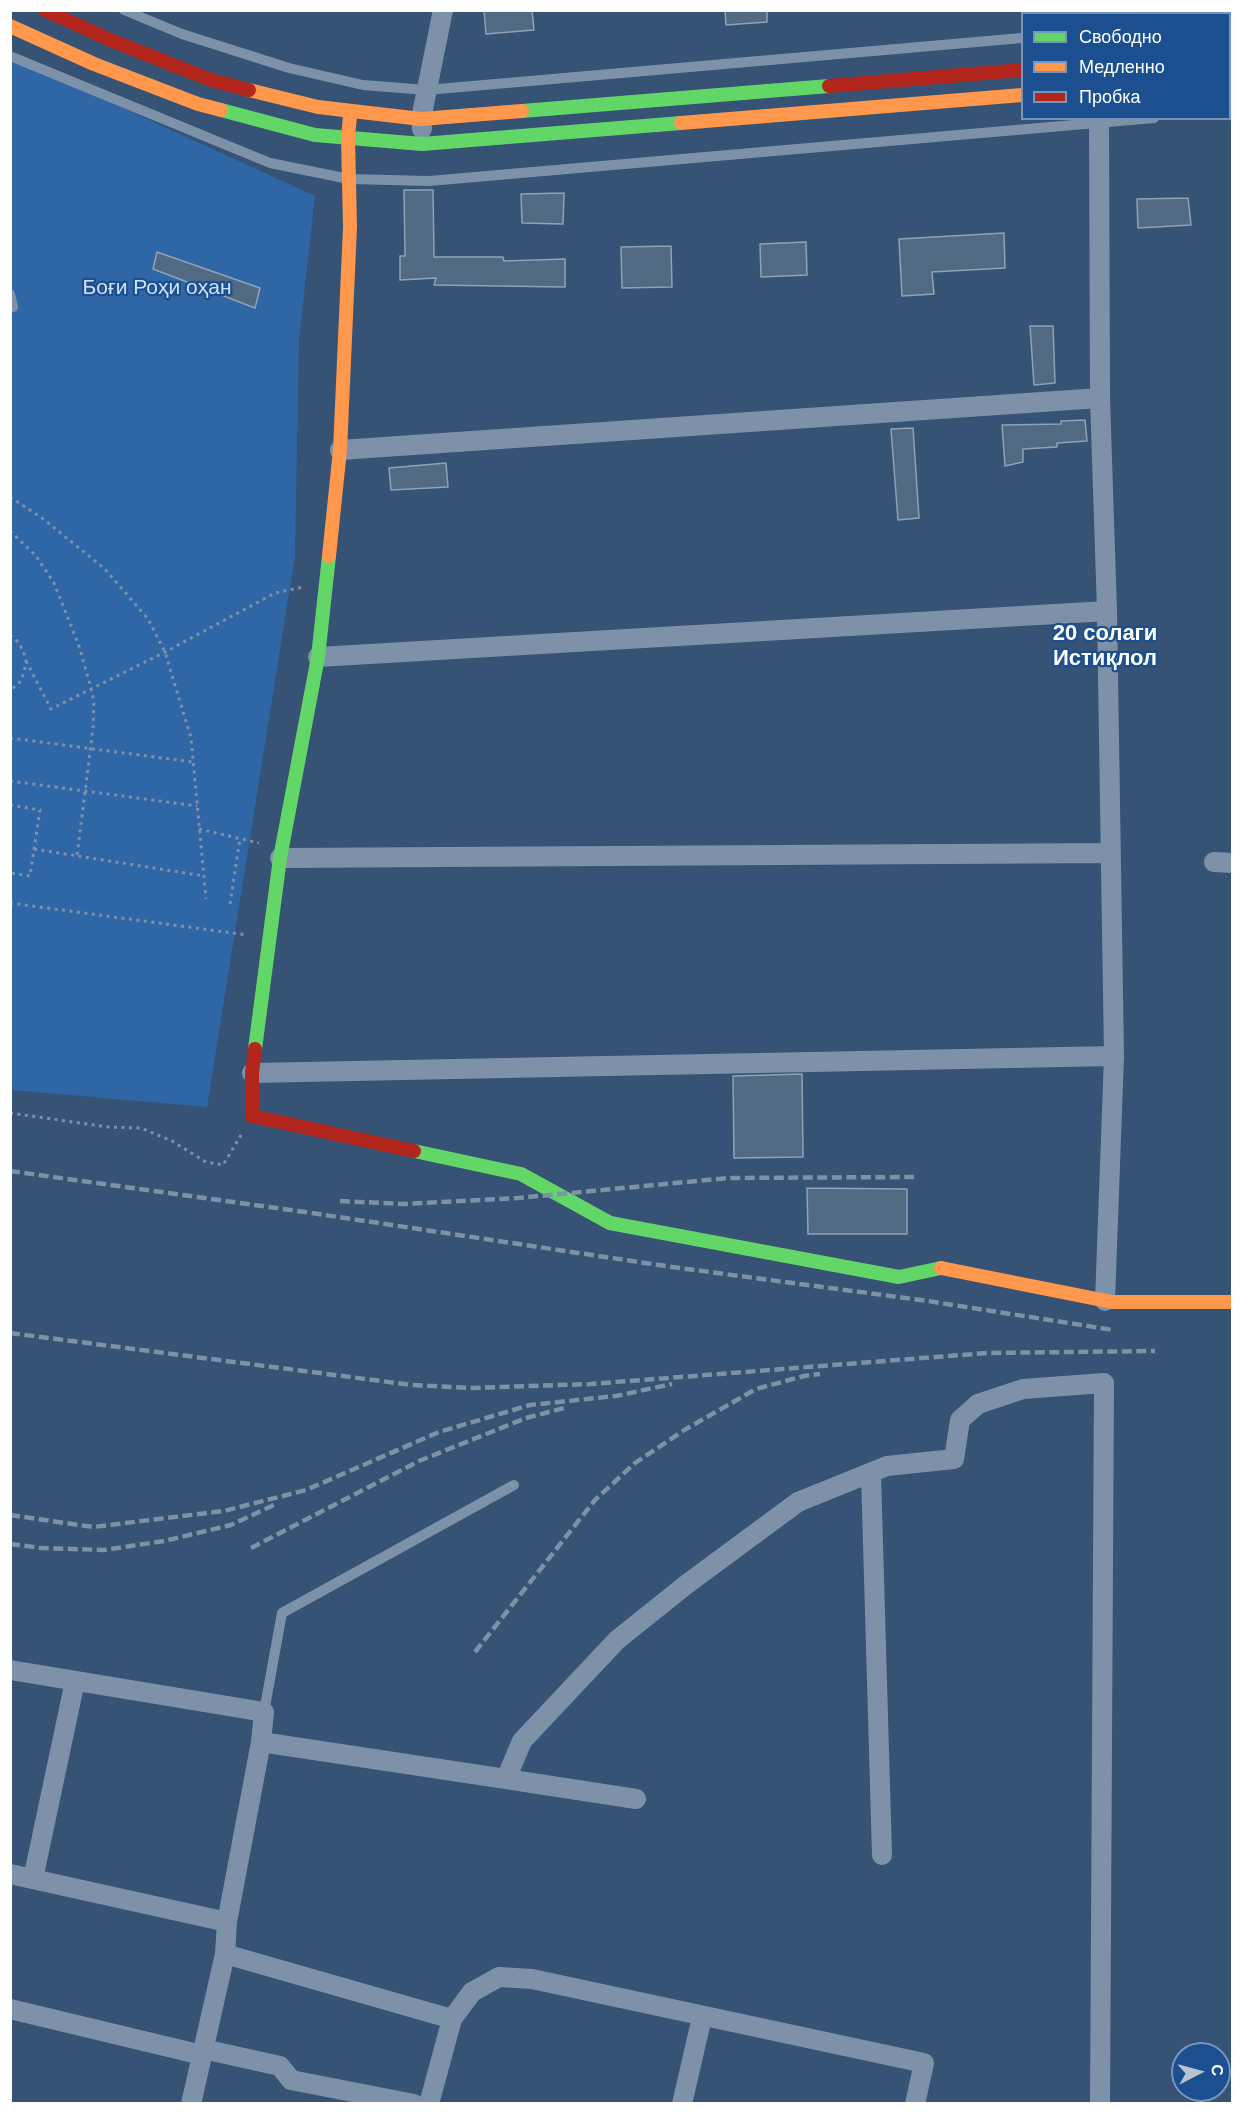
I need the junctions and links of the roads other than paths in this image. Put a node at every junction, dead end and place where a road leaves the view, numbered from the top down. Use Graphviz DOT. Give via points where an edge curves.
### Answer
graph roads {
  1 [pos="45,10"];
  2 [pos="124,10"];
  3 [pos="443,10"];
  4 [pos="10,26"];
  5 [pos="1021,38"];
  6 [pos="10,56"];
  7 [pos="1021,69"];
  8 [pos="427,90"];
  9 [pos="1021,95"];
  10 [pos="350,111"];
  11 [pos="421,119"];
  12 [pos="1099,120"];
  13 [pos="348,137"];
  14 [pos="422,144"];
  15 [pos="349,179"];
  16 [pos="10,294"];
  17 [pos="13,307"];
  18 [pos="1100,398"];
  19 [pos="340,450"];
  20 [pos="1107,611"];
  21 [pos="318,657"];
  22 [pos="281,853"];
  23 [pos="1111,853"];
  24 [pos="1114,1056"];
  25 [pos="252,1073"];
  26 [pos="1105,1301"];
  27 [pos="1233,1302"];
  28 [pos="870,1474"];
  29 [pos="514,1485"];
  30 [pos="10,1670"];
  31 [pos="75,1681"];
  32 [pos="264,1712"];
  33 [pos="261,1742"];
  34 [pos="506,1779"];
  35 [pos="636,1798"];
  36 [pos="882,1855"];
  37 [pos="10,1874"];
  38 [pos="33,1879"];
  39 [pos="227,1922"];
  40 [pos="225,1954"];
  41 [pos="10,2010"];
  42 [pos="702,2017"];
  43 [pos="452,2019"];
  44 [pos="203,2052"];
  45 [pos="191,2103"];
  46 [pos="414,2103"];
  47 [pos="429,2103"];
  48 [pos="682,2103"];
  49 [pos="915,2103"];
  50 [pos="1100,2103"];
  1 -- 10 [label="main road" via="211,80 318,108"];
  2 -- 8 [label="lane" via="182,34 289,68 363,85"];
  3 -- 8 [label="street"];
  4 -- 13 [label="main road" via="198,104 315,135"];
  5 -- 8 [label="lane"];
  6 -- 15 [label="lane" via="270,163"];
  7 -- 11 [label="main road"];
  8 -- 11 [label="street"];
  9 -- 14 [label="main road"];
  10 -- 11 [label="main road"];
  10 -- 13 [label="main road"];
  11 -- 14 [label="street"];
  12 -- 15 [label="lane" via="928,139 429,181"];
  12 -- 18 [label="street"];
  13 -- 14 [label="main road"];
  13 -- 15 [label="main road"];
  15 -- 19 [label="main road"];
  16 -- 17 [label="lane"];
  18 -- 19 [label="street"];
  18 -- 20 [label="street"];
  19 -- 21 [label="main road"];
  20 -- 21 [label="street"];
  20 -- 23 [label="street"];
  21 -- 22 [label="main road"];
  22 -- 23 [label="street"];
  22 -- 25 [label="main road"];
  23 -- 24 [label="street"];
  24 -- 25 [label="street"];
  24 -- 26 [label="street"];
  25 -- 26 [label="main road" via="252,1116 521,1174 610,1223 899,1277 941,1268"];
  26 -- 27 [label="main road"];
  28 -- 34 [label="street" via="798,1502 616,1640 522,1741"];
  28 -- 36 [label="street"];
  28 -- 50 [label="street" via="887,1466 954,1459 960,1420 978,1404 1023,1389 1104,1383"];
  29 -- 32 [label="lane" via="282,1613"];
  30 -- 31 [label="street"];
  31 -- 32 [label="street"];
  31 -- 38 [label="street"];
  32 -- 33 [label="street"];
  33 -- 34 [label="street"];
  33 -- 39 [label="street"];
  34 -- 35 [label="street"];
  37 -- 38 [label="street"];
  38 -- 39 [label="street"];
  39 -- 40 [label="street"];
  40 -- 43 [label="street"];
  40 -- 44 [label="street"];
  41 -- 44 [label="street"];
  42 -- 43 [label="street" via="532,1979 499,1977 472,1992"];
  42 -- 48 [label="street"];
  42 -- 49 [label="street" via="924,2063"];
  43 -- 47 [label="street"];
  44 -- 45 [label="street"];
  44 -- 46 [label="street" via="280,2066 291,2080"];
}
